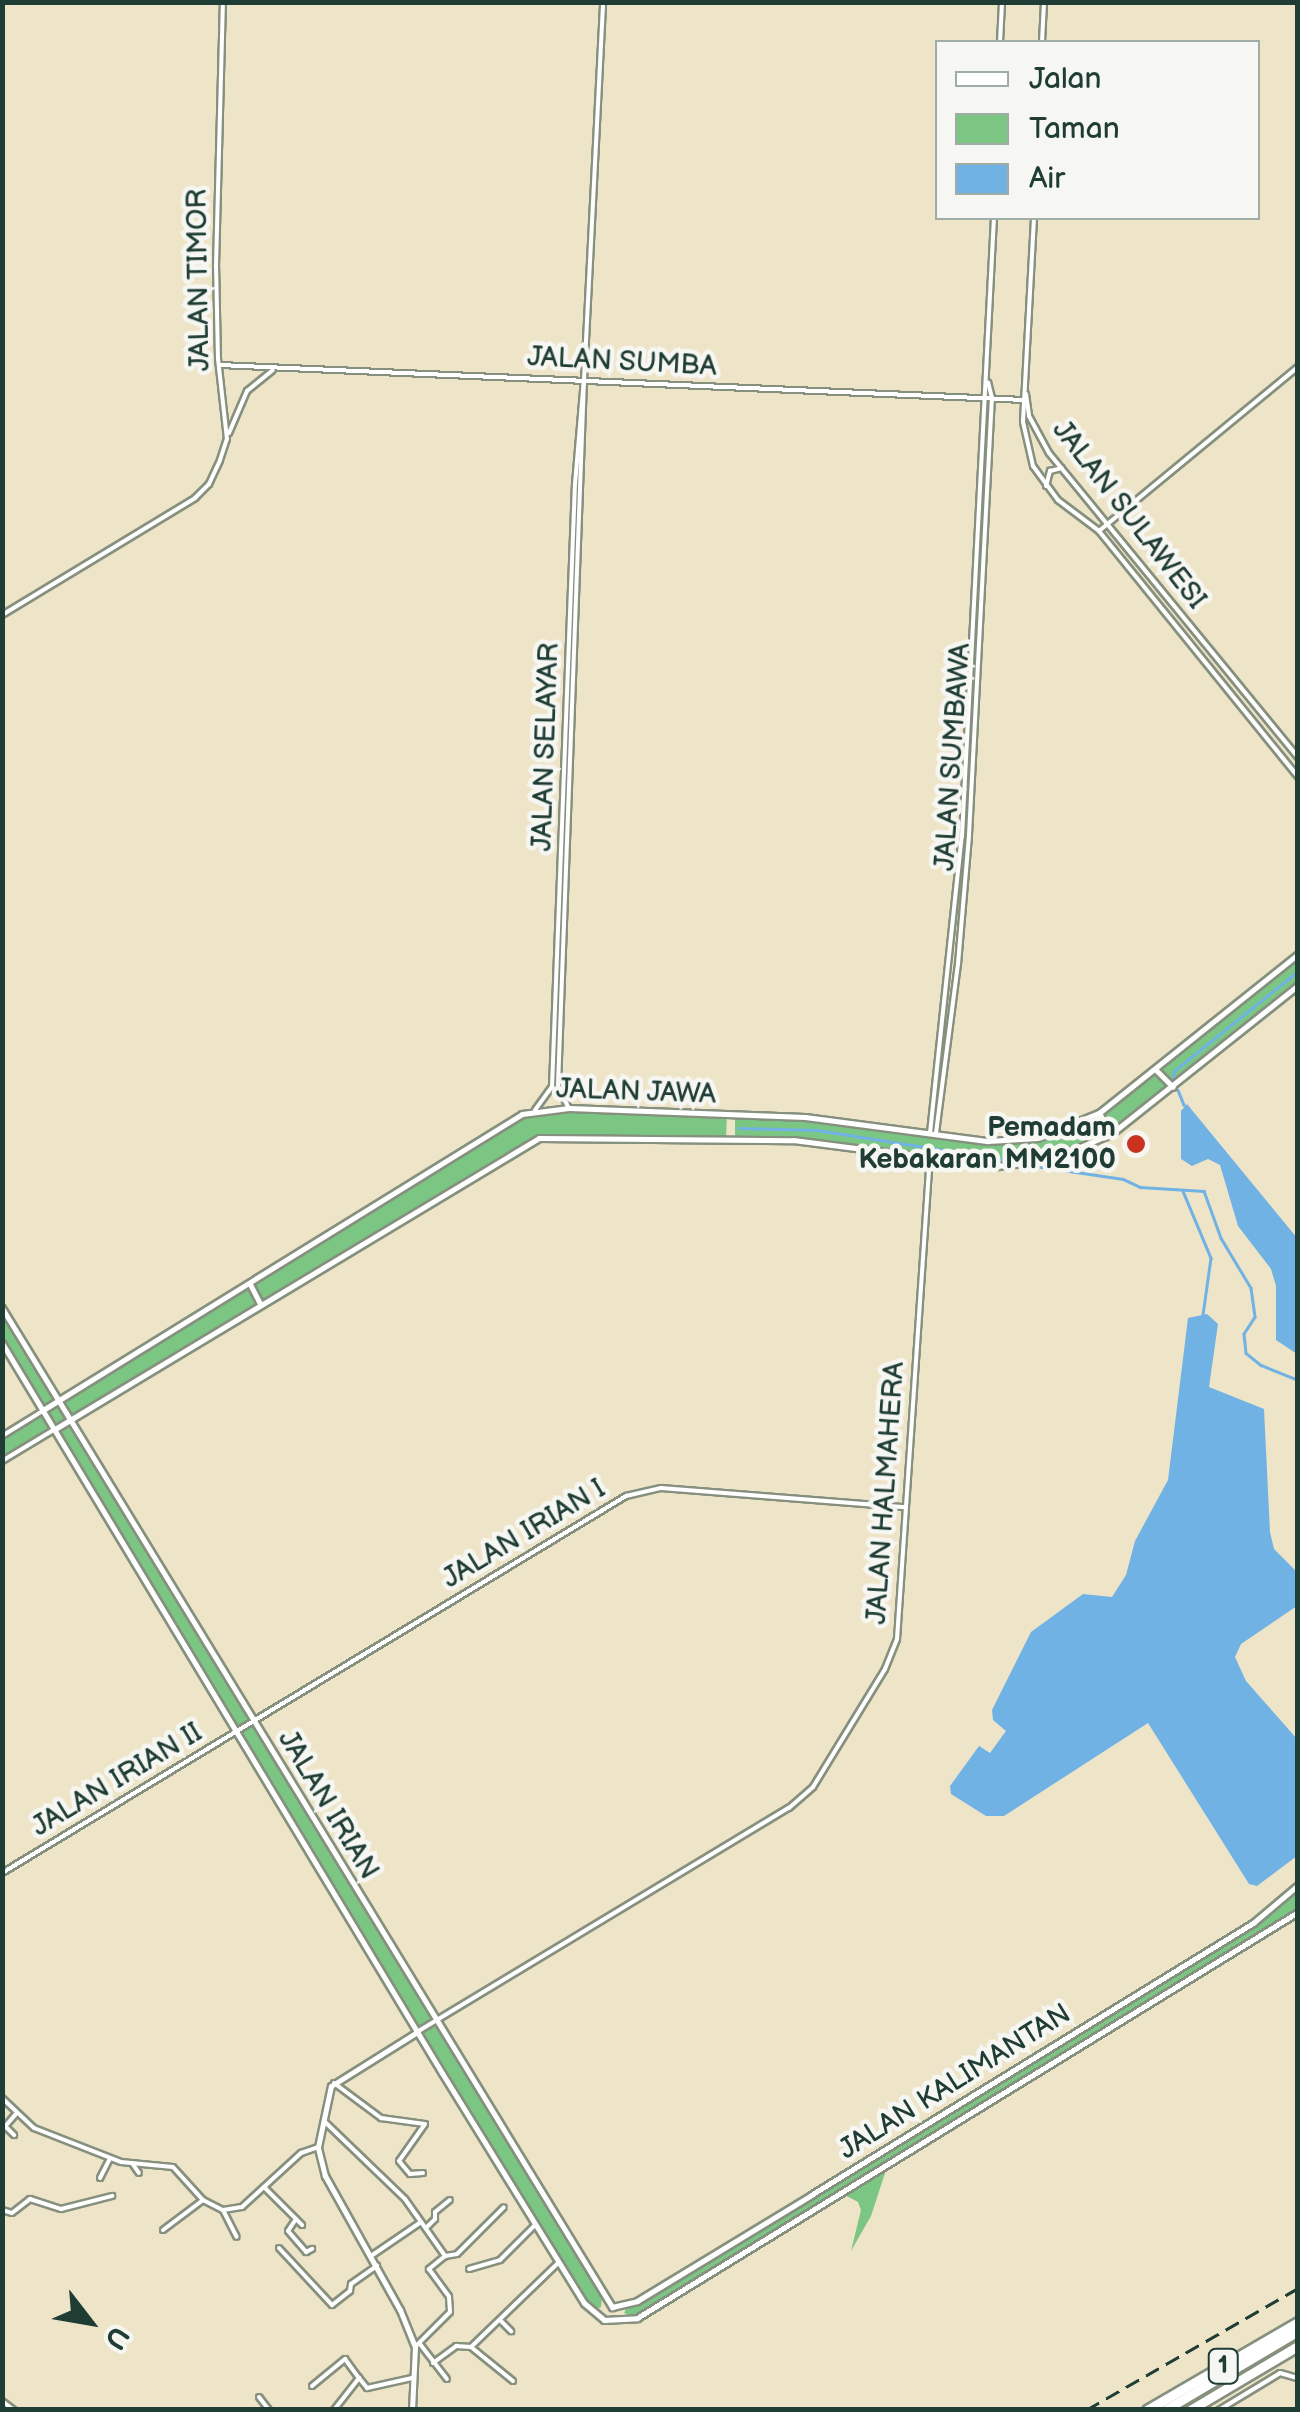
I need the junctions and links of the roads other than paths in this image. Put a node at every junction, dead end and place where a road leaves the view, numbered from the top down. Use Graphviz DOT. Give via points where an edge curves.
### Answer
graph roads {
  1 [pos="223,2"];
  2 [pos="603,2"];
  3 [pos="1002,2"];
  4 [pos="1044,2"];
  5 [pos="1000,40"];
  6 [pos="1042,40"];
  7 [pos="994,220"];
  8 [pos="1034,220"];
  9 [pos="219,365"];
  10 [pos="1298,367"];
  11 [pos="278,368"];
  12 [pos="584,380"];
  13 [pos="988,382"];
  14 [pos="1025,389"];
  15 [pos="983,398"];
  16 [pos="992,398"];
  17 [pos="1023,400"];
  18 [pos="227,439"];
  19 [pos="1062,468"];
  20 [pos="1046,486"];
  21 [pos="1108,523"];
  22 [pos="1099,531"];
  23 [pos="2,615"];
  24 [pos="974,694"];
  25 [pos="1298,758"];
  26 [pos="1298,776"];
  27 [pos="1298,954"];
  28 [pos="1298,985"];
  29 [pos="556,1063"];
  30 [pos="1155,1069"];
  31 [pos="1173,1087"];
  32 [pos="569,1108"];
  33 [pos="535,1110"];
  34 [pos="1099,1113"];
  35 [pos="933,1133"];
  36 [pos="1111,1134"];
  37 [pos="930,1158"];
  38 [pos="250,1284"];
  39 [pos="260,1304"];
  40 [pos="2,1308"];
  41 [pos="2,1343"];
  42 [pos="58,1400"];
  43 [pos="43,1410"];
  44 [pos="70,1420"];
  45 [pos="54,1428"];
  46 [pos="2,1436"];
  47 [pos="2,1460"];
  48 [pos="905,1507"];
  49 [pos="254,1721"];
  50 [pos="235,1732"];
  51 [pos="2,1873"];
  52 [pos="1298,1885"];
  53 [pos="1298,1912"];
  54 [pos="437,2019"];
  55 [pos="417,2032"];
  56 [pos="334,2083"];
  57 [pos="989,2084"];
  58 [pos="2,2098"];
  59 [pos="997,2099"];
  60 [pos="16,2113"];
  61 [pos="322,2119"];
  62 [pos="4,2128"];
  63 [pos="14,2135"];
  64 [pos="318,2148"];
  65 [pos="110,2158"];
  66 [pos="132,2162"];
  67 [pos="139,2173"];
  68 [pos="423,2173"];
  69 [pos="100,2178"];
  70 [pos="264,2187"];
  71 [pos="112,2196"];
  72 [pos="203,2200"];
  73 [pos="450,2200"];
  74 [pos="504,2207"];
  75 [pos="2,2210"];
  76 [pos="223,2210"];
  77 [pos="296,2218"];
  78 [pos="421,2222"];
  79 [pos="535,2224"];
  80 [pos="302,2225"];
  81 [pos="426,2228"];
  82 [pos="163,2230"];
  83 [pos="237,2237"];
  84 [pos="279,2248"];
  85 [pos="312,2248"];
  86 [pos="371,2256"];
  87 [pos="445,2256"];
  88 [pos="559,2262"];
  89 [pos="376,2266"];
  90 [pos="469,2270"];
  91 [pos="602,2298"];
  92 [pos="628,2306"];
  93 [pos="589,2310"];
  94 [pos="637,2318"];
  95 [pos="500,2320"];
  96 [pos="1298,2322"];
  97 [pos="511,2332"];
  98 [pos="1298,2335"];
  99 [pos="418,2345"];
  100 [pos="471,2346"];
  101 [pos="1298,2346"];
  102 [pos="433,2364"];
  103 [pos="416,2377"];
  104 [pos="359,2378"];
  105 [pos="447,2378"];
  106 [pos="1298,2378"];
  107 [pos="513,2381"];
  108 [pos="312,2386"];
  109 [pos="259,2397"];
  110 [pos="2,2400"];
  111 [pos="14,2410"];
  112 [pos="269,2410"];
  113 [pos="334,2410"];
  114 [pos="412,2410"];
  115 [pos="1148,2410"];
  116 [pos="1165,2410"];
  117 [pos="1175,2410"];
  118 [pos="1190,2410"];
  119 [pos="1219,2410"];
  1 -- 9 [label="street, JALAN TIMOR"];
  2 -- 12 [label="street, JALAN SELAYAR"];
  3 -- 5 [label="street"];
  4 -- 6 [label="street"];
  7 -- 13 [label="street, JALAN SUMBAWA"];
  8 -- 14 [label="street"];
  9 -- 11 [label="street, JALAN SUMBA"];
  9 -- 18 [label="street, JALAN TIMOR"];
  10 -- 21 [label="street"];
  11 -- 12 [label="street, JALAN SUMBA"];
  11 -- 18 [label="street" via="247,391"];
  12 -- 15 [label="street, JALAN SUMBA"];
  12 -- 29 [label="street, JALAN SELAYAR"];
  13 -- 15 [label="street, JALAN SUMBAWA"];
  13 -- 16 [label="street, JALAN SUMBAWA"];
  14 -- 17 [label="street, JALAN SULAWESI"];
  14 -- 19 [label="street, JALAN SULAWESI" via="1036,431"];
  15 -- 16 [label="street, JALAN SUMBA"];
  15 -- 24 [label="street, JALAN SUMBAWA"];
  16 -- 17 [label="street, JALAN SUMBA"];
  16 -- 24 [label="street, JALAN SUMBAWA"];
  17 -- 20 [label="street, JALAN SULAWESI" via="1029,458"];
  18 -- 23 [label="street, JALAN TIMOR" via="202,492"];
  19 -- 20 [label="street" via="1050,471"];
  19 -- 21 [label="street, JALAN SULAWESI"];
  20 -- 22 [label="street, JALAN SULAWESI"];
  21 -- 22 [label="street"];
  21 -- 25 [label="street, JALAN SULAWESI"];
  22 -- 26 [label="street, JALAN SULAWESI"];
  24 -- 35 [label="street, JALAN SUMBAWA" via="958,964"];
  27 -- 30 [label="street, JALAN JAWA"];
  28 -- 31 [label="street, JALAN JAWA"];
  29 -- 32 [label="street, JALAN SELAYAR" via="558,1092"];
  29 -- 33 [label="street, JALAN SELAYAR" via="551,1091"];
  30 -- 31 [label="street"];
  30 -- 34 [label="street, JALAN JAWA"];
  31 -- 36 [label="street, JALAN JAWA"];
  32 -- 33 [label="street, JALAN JAWA"];
  32 -- 35 [label="street, JALAN JAWA" via="805,1117"];
  33 -- 38 [label="street, JALAN JAWA"];
  34 -- 35 [label="street, JALAN JAWA" via="1022,1141"];
  34 -- 36 [label="street"];
  36 -- 37 [label="street, JALAN JAWA" via="1031,1164"];
  37 -- 39 [label="street, JALAN JAWA" via="793,1140 539,1138"];
  37 -- 48 [label="street, JALAN HALMAHERA"];
  38 -- 39 [label="street"];
  38 -- 42 [label="street, JALAN JAWA"];
  39 -- 44 [label="street, JALAN JAWA"];
  40 -- 42 [label="street, JALAN IRIAN"];
  41 -- 43 [label="street, JALAN IRIAN"];
  42 -- 43 [label="street, JALAN JAWA"];
  42 -- 44 [label="street, JALAN IRIAN"];
  43 -- 45 [label="street, JALAN IRIAN"];
  43 -- 46 [label="street, JALAN JAWA"];
  44 -- 45 [label="street, JALAN JAWA"];
  44 -- 49 [label="street, JALAN IRIAN"];
  45 -- 47 [label="street, JALAN JAWA"];
  45 -- 50 [label="street, JALAN IRIAN"];
  48 -- 49 [label="street, JALAN IRIAN I" via="661,1488 637,1492"];
  48 -- 54 [label="street, JALAN HALMAHERA" via="895,1649 804,1797"];
  49 -- 50 [label="street, JALAN IRIAN II"];
  49 -- 54 [label="street, JALAN IRIAN"];
  50 -- 51 [label="street, JALAN IRIAN II"];
  50 -- 55 [label="street, JALAN IRIAN"];
  52 -- 57 [label="street, JALAN KALIMANTAN" via="1253,1923"];
  53 -- 59 [label="street, JALAN KALIMANTAN"];
  54 -- 55 [label="street, JALAN HALMAHERA"];
  54 -- 91 [label="street, JALAN IRIAN"];
  55 -- 56 [label="street"];
  55 -- 79 [label="street, JALAN IRIAN"];
  56 -- 61 [label="street"];
  56 -- 68 [label="street" via="381,2118 425,2124 399,2160 410,2174"];
  57 -- 59 [label="street"];
  57 -- 92 [label="street, JALAN KALIMANTAN"];
  58 -- 60 [label="street"];
  59 -- 94 [label="street, JALAN KALIMANTAN"];
  60 -- 62 [label="street"];
  60 -- 65 [label="street" via="34,2128"];
  61 -- 64 [label="street"];
  61 -- 78 [label="street"];
  62 -- 63 [label="street"];
  64 -- 70 [label="street" via="302,2153"];
  64 -- 86 [label="street" via="325,2176"];
  65 -- 66 [label="street"];
  65 -- 69 [label="street"];
  66 -- 67 [label="street"];
  66 -- 72 [label="street" via="173,2167"];
  70 -- 76 [label="street" via="242,2207"];
  70 -- 77 [label="street"];
  71 -- 75 [label="street" via="61,2209 30,2199 12,2213"];
  72 -- 76 [label="street"];
  72 -- 82 [label="street"];
  73 -- 81 [label="street"];
  74 -- 87 [label="street" via="457,2254"];
  76 -- 83 [label="street"];
  77 -- 80 [label="street"];
  77 -- 85 [label="street" via="288,2231 306,2252"];
  78 -- 81 [label="street"];
  78 -- 86 [label="street"];
  79 -- 88 [label="street, JALAN IRIAN"];
  79 -- 90 [label="street" via="500,2260"];
  81 -- 87 [label="street"];
  84 -- 89 [label="street" via="332,2305"];
  86 -- 89 [label="street"];
  87 -- 99 [label="street" via="429,2269 450,2312"];
  88 -- 93 [label="street, JALAN IRIAN"];
  88 -- 95 [label="street"];
  89 -- 99 [label="street"];
  91 -- 92 [label="street" via="615,2309"];
  91 -- 93 [label="street" via="601,2307"];
  92 -- 94 [label="street" via="626,2316"];
  93 -- 94 [label="street" via="610,2322"];
  95 -- 97 [label="street"];
  95 -- 100 [label="street"];
  96 -- 115 [label="highway, 1"];
  98 -- 116 [label="highway, 1"];
  98 -- 117 [label="highway, 1"];
  99 -- 102 [label="street"];
  99 -- 103 [label="street"];
  100 -- 102 [label="street" via="456,2346"];
  100 -- 107 [label="street"];
  101 -- 118 [label="highway, 1"];
  102 -- 105 [label="street"];
  103 -- 104 [label="street" via="367,2388"];
  103 -- 114 [label="street"];
  104 -- 108 [label="street" via="345,2359"];
  104 -- 113 [label="street"];
  106 -- 119 [label="street" via="1280,2373"];
  109 -- 112 [label="street"];
  110 -- 111 [label="street"];
}
